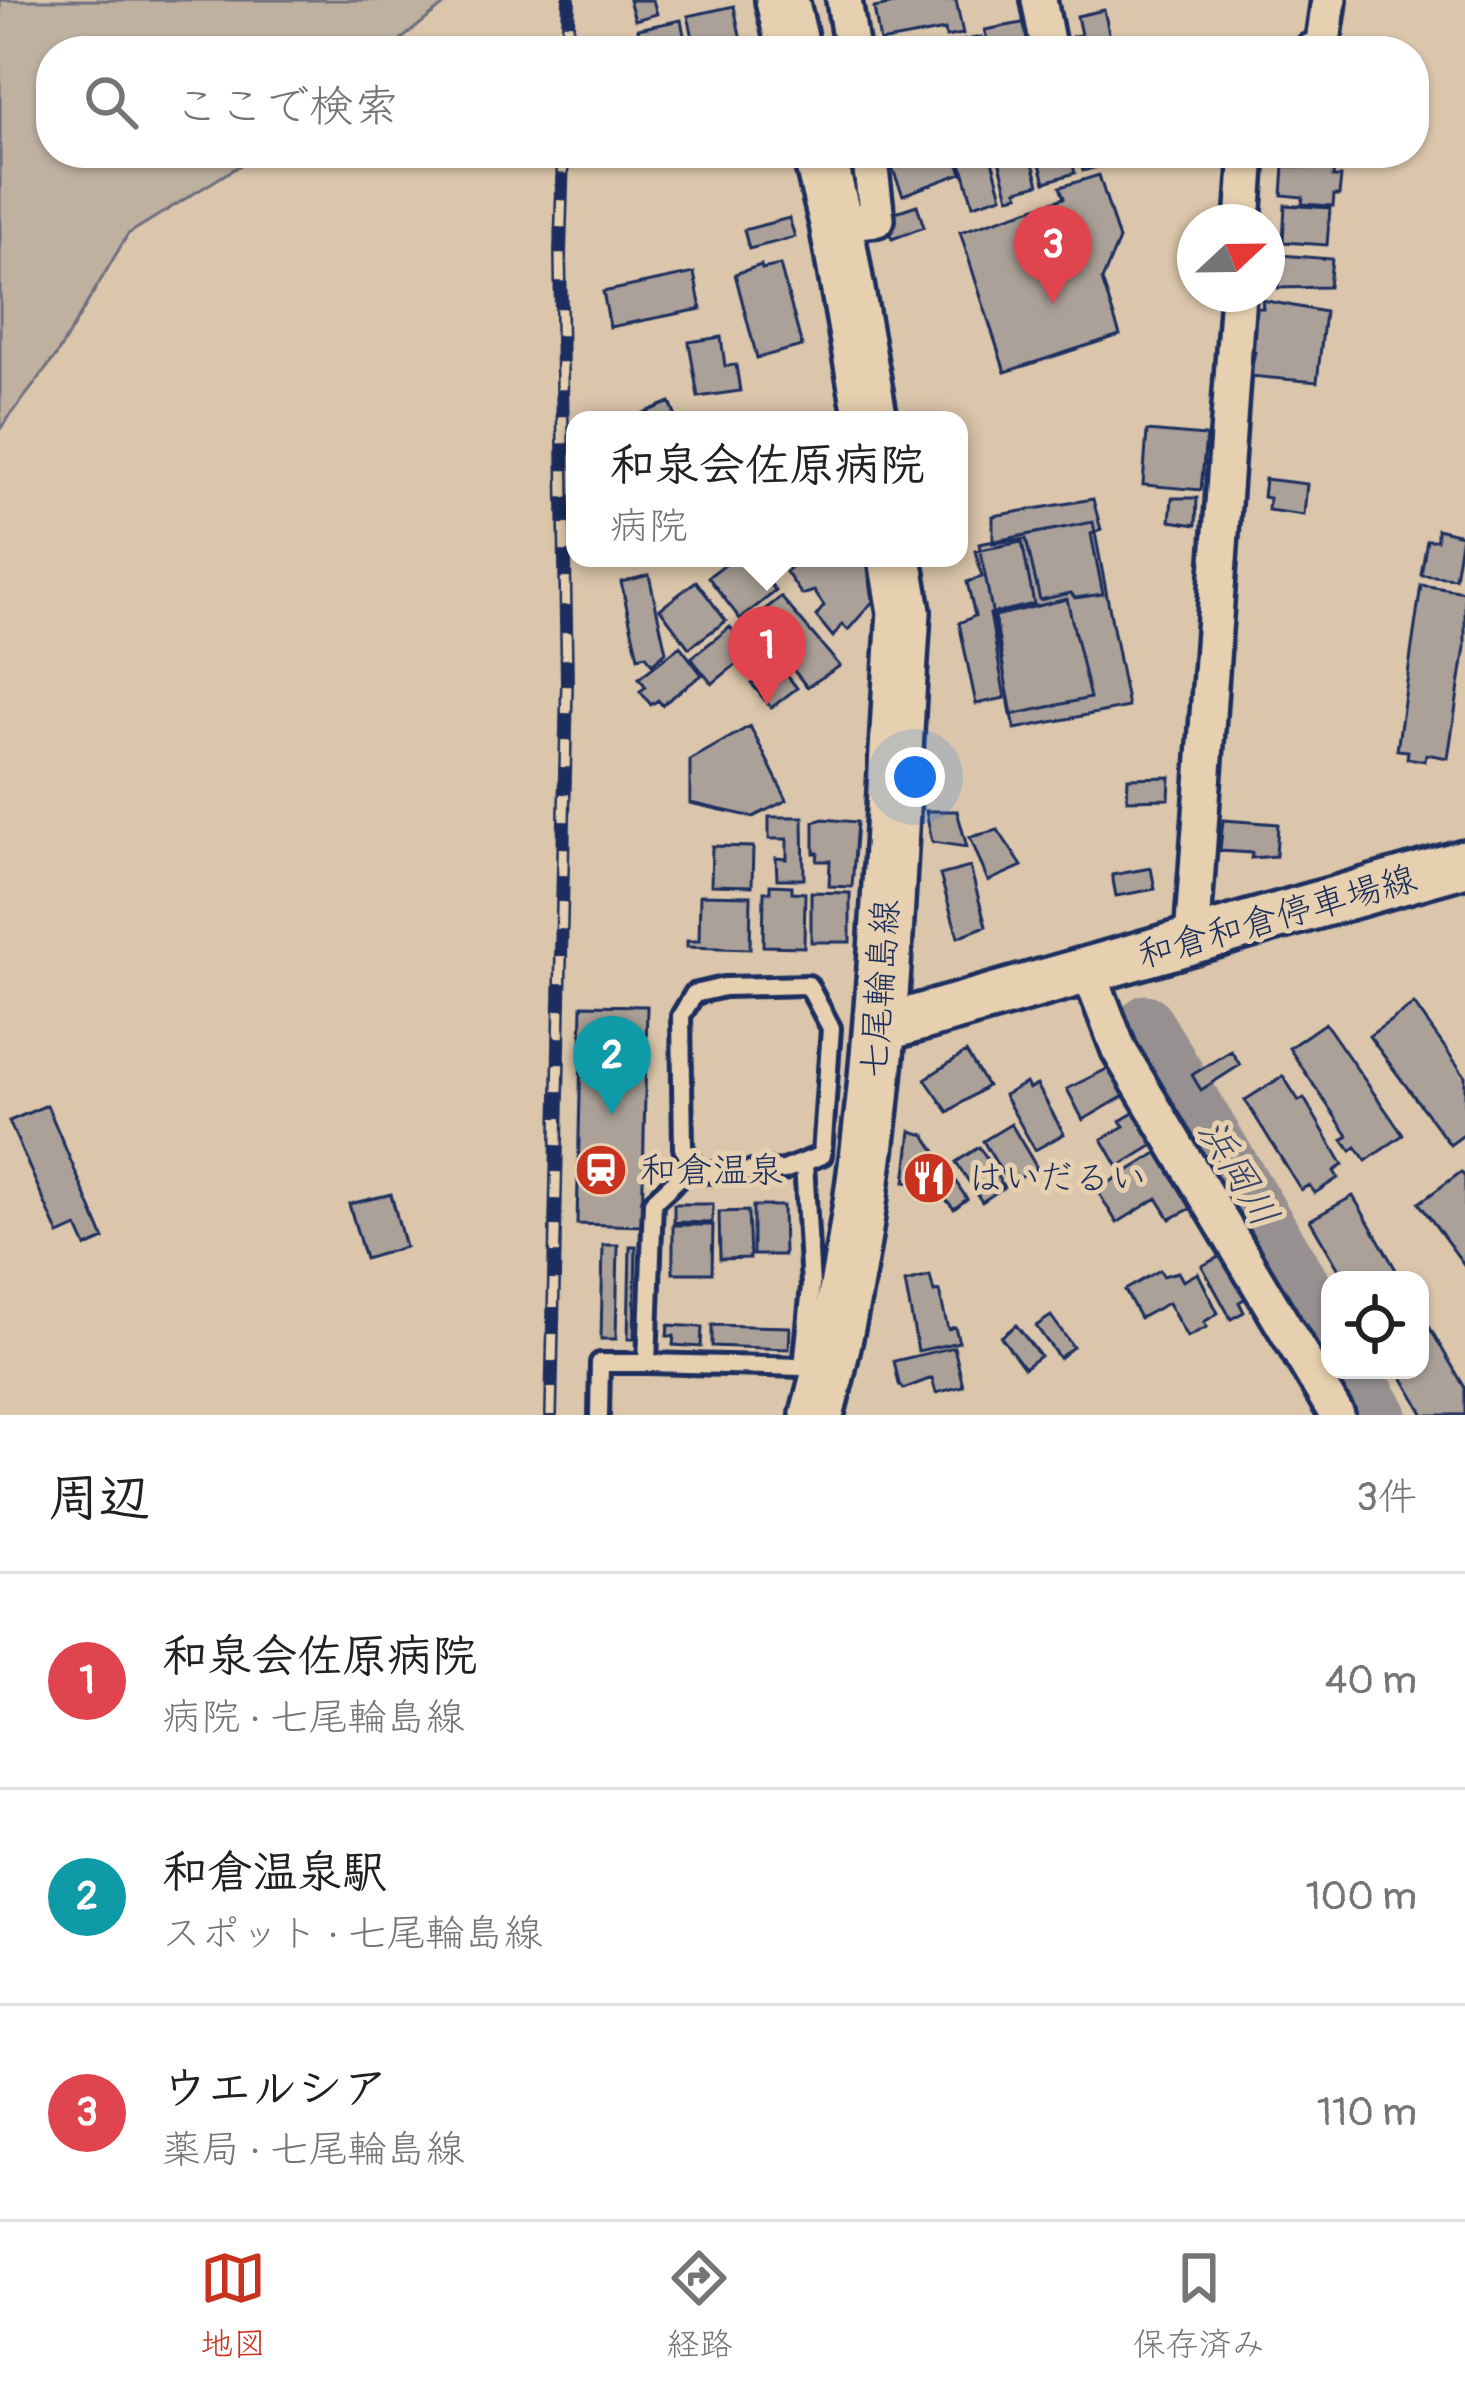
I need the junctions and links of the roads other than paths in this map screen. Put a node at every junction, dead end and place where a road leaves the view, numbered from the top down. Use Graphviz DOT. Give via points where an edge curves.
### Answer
graph roads {
  1 [pos="782,0"];
  2 [pos="844,0"];
  3 [pos="1040,0"];
  4 [pos="1329,0"];
  5 [pos="790,36"];
  6 [pos="850,36"];
  7 [pos="1046,36"];
  8 [pos="1324,36"];
  9 [pos="823,168"];
  10 [pos="871,168"];
  11 [pos="1247,168"];
  12 [pos="1244,204"];
  13 [pos="836,224"];
  14 [pos="1237,312"];
  15 [pos="869,411"];
  16 [pos="896,567"];
  17 [pos="1465,862"];
  18 [pos="1192,940"];
  19 [pos="1089,972"];
  20 [pos="857,1028"];
  21 [pos="803,1163"];
  22 [pos="694,1164"];
  23 [pos="646,1363"];
  24 [pos="815,1390"];
  25 [pos="599,1415"];
  26 [pos="1337,1415"];
  1 -- 5 [label="main road"];
  2 -- 6 [label="street"];
  3 -- 7 [label="street"];
  4 -- 8 [label="street"];
  9 -- 13 [label="main road"];
  10 -- 13 [label="street" via="877,219"];
  11 -- 12 [label="street"];
  13 -- 15 [label="main road"];
  14 -- 18 [label="street"];
  16 -- 20 [label="main road, 七尾輪島線" via="904,612"];
  17 -- 18 [label="main road, 和倉和倉停車場線"];
  18 -- 19 [label="main road, 和倉和倉停車場線"];
  19 -- 20 [label="main road, 和倉和倉停車場線"];
  19 -- 26 [label="street" via="1119,1050"];
  20 -- 21 [label="lane" via="822,1155"];
  20 -- 22 [label="lane" via="808,985 694,994 681,1016 683,1148"];
  20 -- 24 [label="main road, 七尾輪島線" via="858,1234"];
  21 -- 22 [label="lane" via="700,1173"];
  21 -- 24 [label="lane"];
  22 -- 23 [label="lane" via="653,1202"];
  23 -- 24 [label="lane"];
  23 -- 25 [label="lane" via="600,1363"];
}
